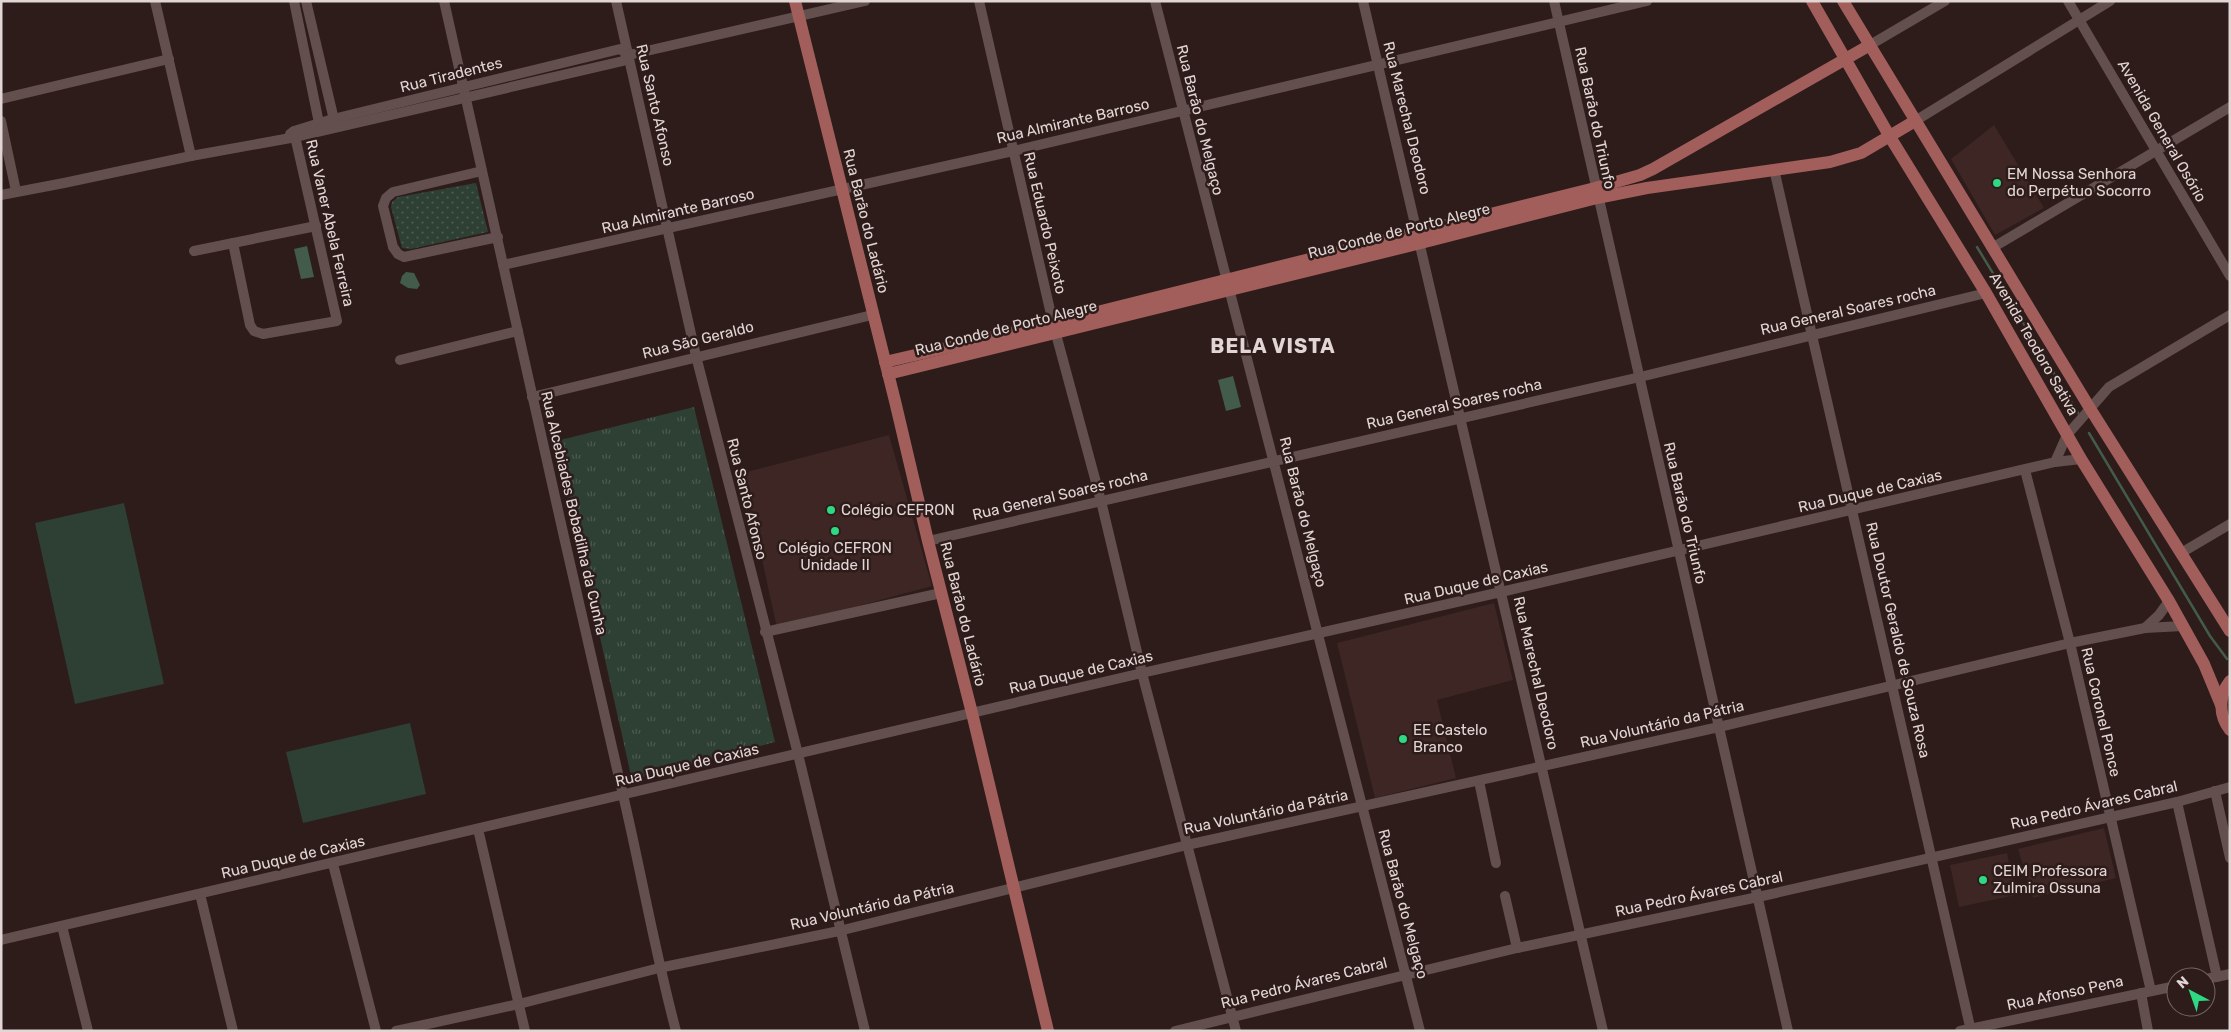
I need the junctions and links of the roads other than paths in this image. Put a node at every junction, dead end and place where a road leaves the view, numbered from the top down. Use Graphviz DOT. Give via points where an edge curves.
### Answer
graph roads {
  1 [pos="155,1"];
  2 [pos="294,1"];
  3 [pos="306,1"];
  4 [pos="444,1"];
  5 [pos="616,1"];
  6 [pos="795,1"];
  7 [pos="865,1"];
  8 [pos="979,1"];
  9 [pos="1155,1"];
  10 [pos="1364,1"];
  11 [pos="1554,1"];
  12 [pos="1647,1"];
  13 [pos="1812,1"];
  14 [pos="1844,1"];
  15 [pos="1945,1"];
  16 [pos="2068,1"];
  17 [pos="2110,1"];
  18 [pos="799,17"];
  19 [pos="2080,20"];
  20 [pos="1560,23"];
  21 [pos="1870,45"];
  22 [pos="628,55"];
  23 [pos="169,59"];
  24 [pos="1846,60"];
  25 [pos="1378,65"];
  26 [pos="463,87"];
  27 [pos="1,99"];
  28 [pos="465,99"];
  29 [pos="2230,107"];
  30 [pos="1182,111"];
  31 [pos="1,121"];
  32 [pos="1914,121"];
  33 [pos="334,123"];
  34 [pos="320,127"];
  35 [pos="295,134"];
  36 [pos="1890,138"];
  37 [pos="1013,151"];
  38 [pos="2156,152"];
  39 [pos="191,156"];
  40 [pos="1774,169"];
  41 [pos="482,171"];
  42 [pos="841,190"];
  43 [pos="16,191"];
  44 [pos="1596,193"];
  45 [pos="1,195"];
  46 [pos="316,226"];
  47 [pos="668,229"];
  48 [pos="498,237"];
  49 [pos="1420,238"];
  50 [pos="233,243"];
  51 [pos="1992,248"];
  52 [pos="194,251"];
  53 [pos="504,265"];
  54 [pos="2230,276"];
  55 [pos="1227,285"];
  56 [pos="1986,292"];
  57 [pos="872,314"];
  58 [pos="2230,315"];
  59 [pos="1055,328"];
  60 [pos="518,330"];
  61 [pos="1812,334"];
  62 [pos="696,356"];
  63 [pos="400,360"];
  64 [pos="887,368"];
  65 [pos="1640,377"];
  66 [pos="532,397"];
  67 [pos="2091,410"];
  68 [pos="1461,418"];
  69 [pos="2067,435"];
  70 [pos="2081,459"];
  71 [pos="1274,460"];
  72 [pos="2055,462"];
  73 [pos="2025,470"];
  74 [pos="1101,501"];
  75 [pos="1853,511"];
  76 [pos="2230,524"];
  77 [pos="928,540"];
  78 [pos="1678,552"];
  79 [pos="2181,553"];
  80 [pos="1501,592"];
  81 [pos="941,593"];
  82 [pos="2169,602"];
  83 [pos="2183,626"];
  84 [pos="2144,628"];
  85 [pos="2230,631"];
  86 [pos="765,632"];
  87 [pos="1318,634"];
  88 [pos="2070,643"];
  89 [pos="1142,673"];
  90 [pos="2230,681"];
  91 [pos="1892,685"];
  92 [pos="2221,705"];
  93 [pos="972,713"];
  94 [pos="1719,728"];
  95 [pos="2230,730"];
  96 [pos="798,754"];
  97 [pos="1542,766"];
  98 [pos="1479,781"];
  99 [pos="2230,787"];
  100 [pos="2215,791"];
  101 [pos="623,795"];
  102 [pos="2177,802"];
  103 [pos="1362,807"];
  104 [pos="2109,816"];
  105 [pos="478,829"];
  106 [pos="1187,844"];
  107 [pos="1931,857"];
  108 [pos="2230,858"];
  109 [pos="1496,863"];
  110 [pos="334,864"];
  111 [pos="1012,888"];
  112 [pos="200,894"];
  113 [pos="1505,896"];
  114 [pos="1758,897"];
  115 [pos="62,926"];
  116 [pos="839,931"];
  117 [pos="1580,935"];
  118 [pos="1,940"];
  119 [pos="1517,948"];
  120 [pos="660,968"];
  121 [pos="1406,974"];
  122 [pos="2230,974"];
  123 [pos="2217,977"];
  124 [pos="2166,988"];
  125 [pos="2146,992"];
  126 [pos="519,1004"];
  127 [pos="1232,1017"];
  128 [pos="1967,1030"];
  129 [pos="88,1031"];
  130 [pos="233,1031"];
  131 [pos="376,1031"];
  132 [pos="396,1031"];
  133 [pos="525,1031"];
  134 [pos="676,1031"];
  135 [pos="865,1031"];
  136 [pos="1048,1031"];
  137 [pos="1175,1031"];
  138 [pos="1236,1031"];
  139 [pos="1420,1031"];
  140 [pos="1603,1031"];
  141 [pos="1788,1031"];
  142 [pos="2148,1031"];
  1 -- 23 [label="street"];
  2 -- 34 [label="street"];
  3 -- 33 [label="street"];
  4 -- 26 [label="street, Rua Alcebiades Bobadilha da Cunha"];
  5 -- 22 [label="street, Rua Santo Afonso"];
  6 -- 18 [label="main road, Rua Barão do Ladário"];
  7 -- 18 [label="street, Rua Tiradentes"];
  8 -- 37 [label="street, Rua Eduardo Peixoto"];
  9 -- 30 [label="street, Rua Barão do Melgaço"];
  10 -- 25 [label="street, Rua Marechal Deodoro"];
  11 -- 20 [label="street, Rua Barão do Triunfo"];
  12 -- 20 [label="street, Rua Almirante Barroso"];
  13 -- 24 [label="main road, Avenida Teodoro Sativa"];
  14 -- 21 [label="main road, Avenida Teodoro Sativa"];
  15 -- 21 [label="street"];
  16 -- 19 [label="street, Avenida General Osório"];
  17 -- 19 [label="street"];
  18 -- 22 [label="street, Rua Tiradentes"];
  18 -- 42 [label="main road, Rua Barão do Ladário"];
  19 -- 32 [label="street"];
  19 -- 38 [label="street, Avenida General Osório"];
  20 -- 25 [label="street, Rua Almirante Barroso"];
  20 -- 44 [label="street, Rua Barão do Triunfo"];
  21 -- 24 [label="main road, Rua Conde de Porto Alegre"];
  21 -- 32 [label="main road, Avenida Teodoro Sativa"];
  22 -- 26 [label="street, Rua Tiradentes" via="620,49"];
  22 -- 28 [label="street, Rua Tiradentes" via="623,61"];
  22 -- 47 [label="street, Rua Santo Afonso"];
  23 -- 27 [label="street"];
  23 -- 39 [label="street"];
  24 -- 36 [label="main road, Avenida Teodoro Sativa"];
  24 -- 44 [label="main road, Rua Conde de Porto Alegre" via="1654,169"];
  25 -- 30 [label="street, Rua Almirante Barroso"];
  25 -- 49 [label="street, Rua Marechal Deodoro"];
  26 -- 28 [label="street, Rua Alcebiades Bobadilha da Cunha"];
  26 -- 33 [label="street, Rua Tiradentes"];
  28 -- 33 [label="street, Rua Tiradentes"];
  28 -- 41 [label="street, Rua Alcebiades Bobadilha da Cunha"];
  29 -- 38 [label="street"];
  30 -- 37 [label="street, Rua Almirante Barroso"];
  30 -- 55 [label="street, Rua Barão do Melgaço"];
  31 -- 43 [label="street"];
  32 -- 36 [label="main road, Rua Conde de Porto Alegre"];
  32 -- 51 [label="main road, Avenida Teodoro Sativa"];
  33 -- 34 [label="street, Rua Tiradentes"];
  34 -- 35 [label="street, Rua Tiradentes"];
  35 -- 39 [label="street, Rua Tiradentes" via="283,140"];
  35 -- 46 [label="street, Rua Vaner Abela Ferreira"];
  36 -- 40 [label="main road, Rua Conde de Porto Alegre" via="1847,158"];
  36 -- 56 [label="main road, Avenida Teodoro Sativa"];
  37 -- 42 [label="street, Rua Almirante Barroso"];
  37 -- 59 [label="street, Rua Eduardo Peixoto"];
  38 -- 51 [label="street"];
  38 -- 54 [label="street, Avenida General Osório"];
  39 -- 43 [label="street, Rua Tiradentes"];
  40 -- 44 [label="main road, Rua Conde de Porto Alegre"];
  40 -- 61 [label="street, Rua Doutor Geraldo de Souza Rosa"];
  41 -- 48 [label="street, Rua Alcebiades Bobadilha da Cunha"];
  41 -- 48 [label="street" via="393,192 383,206 393,247 404,256"];
  42 -- 47 [label="street, Rua Almirante Barroso"];
  42 -- 57 [label="main road, Rua Barão do Ladário"];
  43 -- 45 [label="street, Rua Tiradentes"];
  44 -- 49 [label="main road, Rua Conde de Porto Alegre"];
  44 -- 65 [label="street, Rua Barão do Triunfo"];
  46 -- 50 [label="street"];
  46 -- 50 [label="street, Rua Vaner Abela Ferreira" via="337,321 263,334 254,331"];
  47 -- 53 [label="street, Rua Almirante Barroso"];
  47 -- 62 [label="street, Rua Santo Afonso"];
  48 -- 53 [label="street, Rua Alcebiades Bobadilha da Cunha"];
  49 -- 55 [label="main road, Rua Conde de Porto Alegre"];
  49 -- 68 [label="street, Rua Marechal Deodoro"];
  50 -- 52 [label="street"];
  51 -- 67 [label="main road, Avenida Teodoro Sativa"];
  53 -- 60 [label="street, Rua Alcebiades Bobadilha da Cunha"];
  55 -- 59 [label="main road, Rua Conde de Porto Alegre"];
  55 -- 71 [label="street, Rua Barão do Melgaço"];
  56 -- 61 [label="street, Rua General Soares rocha"];
  56 -- 69 [label="main road, Avenida Teodoro Sativa"];
  57 -- 62 [label="street, Rua São Geraldo"];
  57 -- 64 [label="main road, Rua Barão do Ladário"];
  58 -- 67 [label="street" via="2109,387"];
  59 -- 64 [label="main road, Rua Conde de Porto Alegre"];
  59 -- 74 [label="street, Rua Eduardo Peixoto"];
  60 -- 63 [label="street"];
  60 -- 66 [label="street, Rua Alcebiades Bobadilha da Cunha"];
  61 -- 65 [label="street, Rua General Soares rocha"];
  61 -- 75 [label="street, Rua Doutor Geraldo de Souza Rosa"];
  62 -- 66 [label="street, Rua São Geraldo"];
  62 -- 86 [label="street, Rua Santo Afonso"];
  64 -- 77 [label="main road, Rua Barão do Ladário"];
  65 -- 68 [label="street, Rua General Soares rocha"];
  65 -- 78 [label="street, Rua Barão do Triunfo"];
  66 -- 101 [label="street, Rua Alcebiades Bobadilha da Cunha"];
  67 -- 69 [label="street"];
  67 -- 79 [label="main road, Avenida Teodoro Sativa"];
  68 -- 71 [label="street, Rua General Soares rocha"];
  68 -- 80 [label="street, Rua Marechal Deodoro"];
  69 -- 70 [label="main road, Avenida Teodoro Sativa"];
  69 -- 72 [label="street"];
  70 -- 72 [label="street, Rua Duque de Caxias"];
  70 -- 82 [label="main road, Avenida Teodoro Sativa"];
  71 -- 74 [label="street, Rua General Soares rocha"];
  71 -- 87 [label="street, Rua Barão do Melgaço"];
  72 -- 73 [label="street, Rua Duque de Caxias"];
  73 -- 75 [label="street, Rua Duque de Caxias"];
  73 -- 88 [label="street, Rua Coronel Ponce"];
  74 -- 77 [label="street, Rua General Soares rocha"];
  74 -- 89 [label="street, Rua Eduardo Peixoto"];
  75 -- 78 [label="street, Rua Duque de Caxias"];
  75 -- 91 [label="street, Rua Doutor Geraldo de Souza Rosa"];
  76 -- 79 [label="street"];
  77 -- 81 [label="main road, Rua Barão do Ladário"];
  78 -- 80 [label="street, Rua Duque de Caxias"];
  78 -- 94 [label="street, Rua Barão do Triunfo"];
  79 -- 85 [label="main road, Avenida Teodoro Sativa"];
  80 -- 87 [label="street, Rua Duque de Caxias"];
  80 -- 97 [label="street, Rua Marechal Deodoro"];
  81 -- 86 [label="street"];
  81 -- 93 [label="main road, Rua Barão do Ladário"];
  82 -- 83 [label="main road, Avenida Teodoro Sativa"];
  82 -- 84 [label="street"];
  83 -- 84 [label="street, Rua Voluntário da Pátria"];
  83 -- 92 [label="main road, Avenida Teodoro Sativa"];
  84 -- 88 [label="street, Rua Voluntário da Pátria"];
  86 -- 96 [label="street, Rua Santo Afonso"];
  87 -- 89 [label="street, Rua Duque de Caxias"];
  87 -- 103 [label="street, Rua Barão do Melgaço"];
  88 -- 91 [label="street, Rua Voluntário da Pátria"];
  88 -- 104 [label="street, Rua Coronel Ponce"];
  89 -- 93 [label="street, Rua Duque de Caxias"];
  89 -- 106 [label="street, Rua Eduardo Peixoto"];
  90 -- 92 [label="main road"];
  91 -- 94 [label="street, Rua Voluntário da Pátria"];
  91 -- 107 [label="street, Rua Doutor Geraldo de Souza Rosa"];
  92 -- 95 [label="main road, Avenida Teodoro Sativa" via="2222,716"];
  93 -- 96 [label="street, Rua Duque de Caxias"];
  93 -- 111 [label="main road, Rua Barão do Ladário"];
  94 -- 97 [label="street, Rua Voluntário da Pátria"];
  94 -- 114 [label="street, Rua Barão do Triunfo"];
  96 -- 101 [label="street, Rua Duque de Caxias"];
  96 -- 116 [label="street, Rua Santo Afonso"];
  97 -- 98 [label="street, Rua Voluntário da Pátria"];
  97 -- 117 [label="street, Rua Marechal Deodoro"];
  98 -- 103 [label="street, Rua Voluntário da Pátria"];
  98 -- 109 [label="street"];
  99 -- 100 [label="street, Rua Pedro Ávares Cabral"];
  100 -- 102 [label="street, Rua Pedro Ávares Cabral"];
  100 -- 108 [label="street"];
  101 -- 105 [label="street, Rua Duque de Caxias"];
  101 -- 120 [label="street, Rua Alcebiades Bobadilha da Cunha"];
  102 -- 104 [label="street, Rua Pedro Ávares Cabral"];
  102 -- 123 [label="street"];
  103 -- 106 [label="street, Rua Voluntário da Pátria"];
  103 -- 121 [label="street, Rua Barão do Melgaço"];
  104 -- 107 [label="street, Rua Pedro Ávares Cabral"];
  104 -- 125 [label="street, Rua Coronel Ponce"];
  105 -- 110 [label="street, Rua Duque de Caxias"];
  105 -- 126 [label="street"];
  106 -- 111 [label="street, Rua Voluntário da Pátria"];
  106 -- 127 [label="street, Rua Eduardo Peixoto"];
  107 -- 114 [label="street, Rua Pedro Ávares Cabral"];
  107 -- 128 [label="street, Rua Doutor Geraldo de Souza Rosa"];
  110 -- 112 [label="street, Rua Duque de Caxias"];
  110 -- 131 [label="street"];
  111 -- 116 [label="street, Rua Voluntário da Pátria"];
  111 -- 136 [label="main road, Rua Barão do Ladário"];
  112 -- 115 [label="street, Rua Duque de Caxias"];
  112 -- 130 [label="street"];
  113 -- 119 [label="street"];
  114 -- 117 [label="street, Rua Pedro Ávares Cabral"];
  114 -- 141 [label="street, Rua Barão do Triunfo"];
  115 -- 118 [label="street, Rua Duque de Caxias"];
  115 -- 129 [label="street"];
  116 -- 120 [label="street, Rua Voluntário da Pátria"];
  116 -- 135 [label="street, Rua Santo Afonso"];
  117 -- 119 [label="street, Rua Pedro Ávares Cabral"];
  117 -- 140 [label="street, Rua Marechal Deodoro"];
  119 -- 121 [label="street, Rua Pedro Ávares Cabral"];
  120 -- 126 [label="street, Rua Voluntário da Pátria"];
  120 -- 134 [label="street, Rua Alcebiades Bobadilha da Cunha"];
  121 -- 127 [label="street, Rua Pedro Ávares Cabral"];
  121 -- 139 [label="street, Rua Barão do Melgaço"];
  122 -- 123 [label="street"];
  124 -- 125 [label="street, Rua Afonso Pena"];
  125 -- 128 [label="street, Rua Afonso Pena"];
  125 -- 142 [label="street, Rua Coronel Ponce"];
  126 -- 132 [label="street, Rua Voluntário da Pátria"];
  126 -- 133 [label="street"];
  127 -- 137 [label="street, Rua Pedro Ávares Cabral"];
  127 -- 138 [label="street, Rua Eduardo Peixoto"];
}
